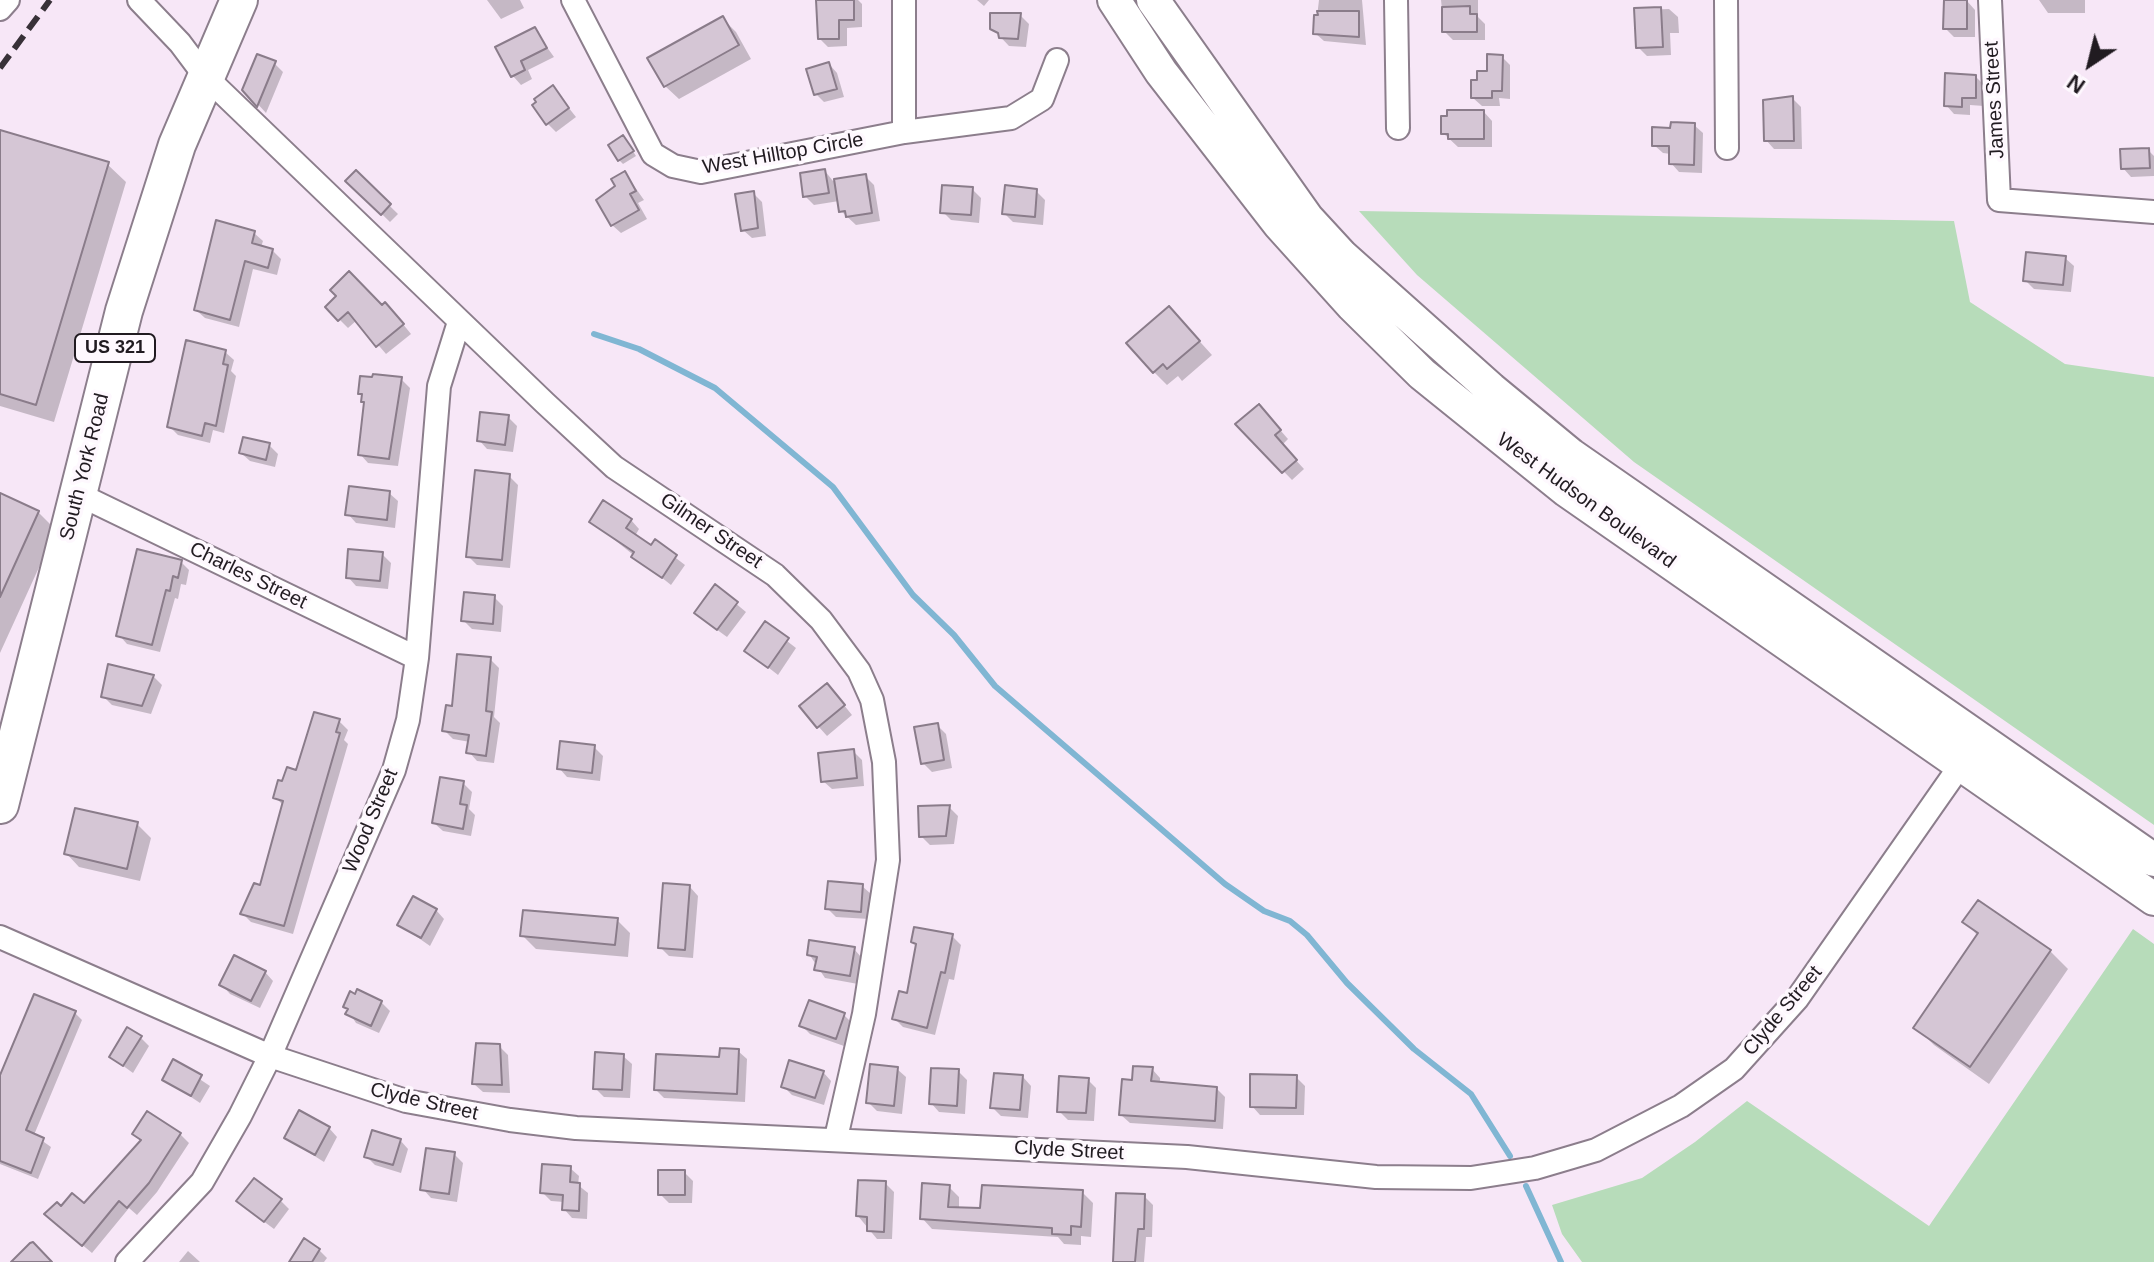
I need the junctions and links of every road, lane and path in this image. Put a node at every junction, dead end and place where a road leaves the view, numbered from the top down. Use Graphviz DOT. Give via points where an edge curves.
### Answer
graph roads {
  1 [pos="8,0"];
  2 [pos="139,0"];
  3 [pos="239,0"];
  4 [pos="573,0"];
  5 [pos="904,0"];
  6 [pos="1114,0"];
  7 [pos="1153,0"];
  8 [pos="1396,0"];
  9 [pos="1726,0"];
  10 [pos="1990,0"];
  11 [pos="0,9"];
  12 [pos="1057,60"];
  13 [pos="204,75"];
  14 [pos="1398,128"];
  15 [pos="904,132"];
  16 [pos="1727,148"];
  17 [pos="2154,212"];
  18 [pos="459,322"];
  19 [pos="80,495"];
  20 [pos="417,658"];
  21 [pos="1979,738"];
  22 [pos="1961,764"];
  23 [pos="0,805"];
  24 [pos="2154,860"];
  25 [pos="2154,899"];
  26 [pos="0,937"];
  27 [pos="270,1056"];
  28 [pos="836,1138"];
  29 [pos="127,1262"];
  1 -- 11 [label="street"];
  2 -- 13 [label="street, Gilmer Street"];
  3 -- 13 [label="main road, South York Road / US 321"];
  4 -- 15 [label="street, West Hilltop Circle" via="653,154 673,166 701,172"];
  5 -- 15 [label="street"];
  6 -- 22 [label="main road, West Hudson Boulevard" via="1161,72 1270,213 1422,374 1566,490"];
  7 -- 21 [label="main road, West Hudson Boulevard" via="1307,218 1385,295 1571,455"];
  8 -- 14 [label="street"];
  9 -- 16 [label="street"];
  10 -- 17 [label="street, James Street" via="1999,200"];
  12 -- 15 [label="street, West Hilltop Circle" via="1042,99 1011,118"];
  13 -- 18 [label="street, Gilmer Street"];
  13 -- 19 [label="main road, South York Road / US 321" via="124,311"];
  18 -- 20 [label="street, Wood Street" via="439,386"];
  18 -- 28 [label="street, Gilmer Street" via="614,467 750,556 799,596 841,645 872,700 884,762 888,860 864,1014"];
  19 -- 20 [label="street, Charles Street"];
  19 -- 23 [label="main road, South York Road / US 321"];
  20 -- 27 [label="street, Wood Street" via="394,770"];
  21 -- 22 [label="street, Clyde Street"];
  21 -- 24 [label="main road, West Hudson Boulevard"];
  22 -- 25 [label="main road, West Hudson Boulevard"];
  22 -- 28 [label="street, Clyde Street" via="1835,947 1757,1047 1681,1106 1625,1137 1565,1160 1440,1179 1187,1157"];
  26 -- 27 [label="street, Clyde Street"];
  27 -- 28 [label="street, Clyde Street" via="406,1101 510,1120 576,1128"];
  27 -- 29 [label="street, Wood Street" via="202,1182"];
}
